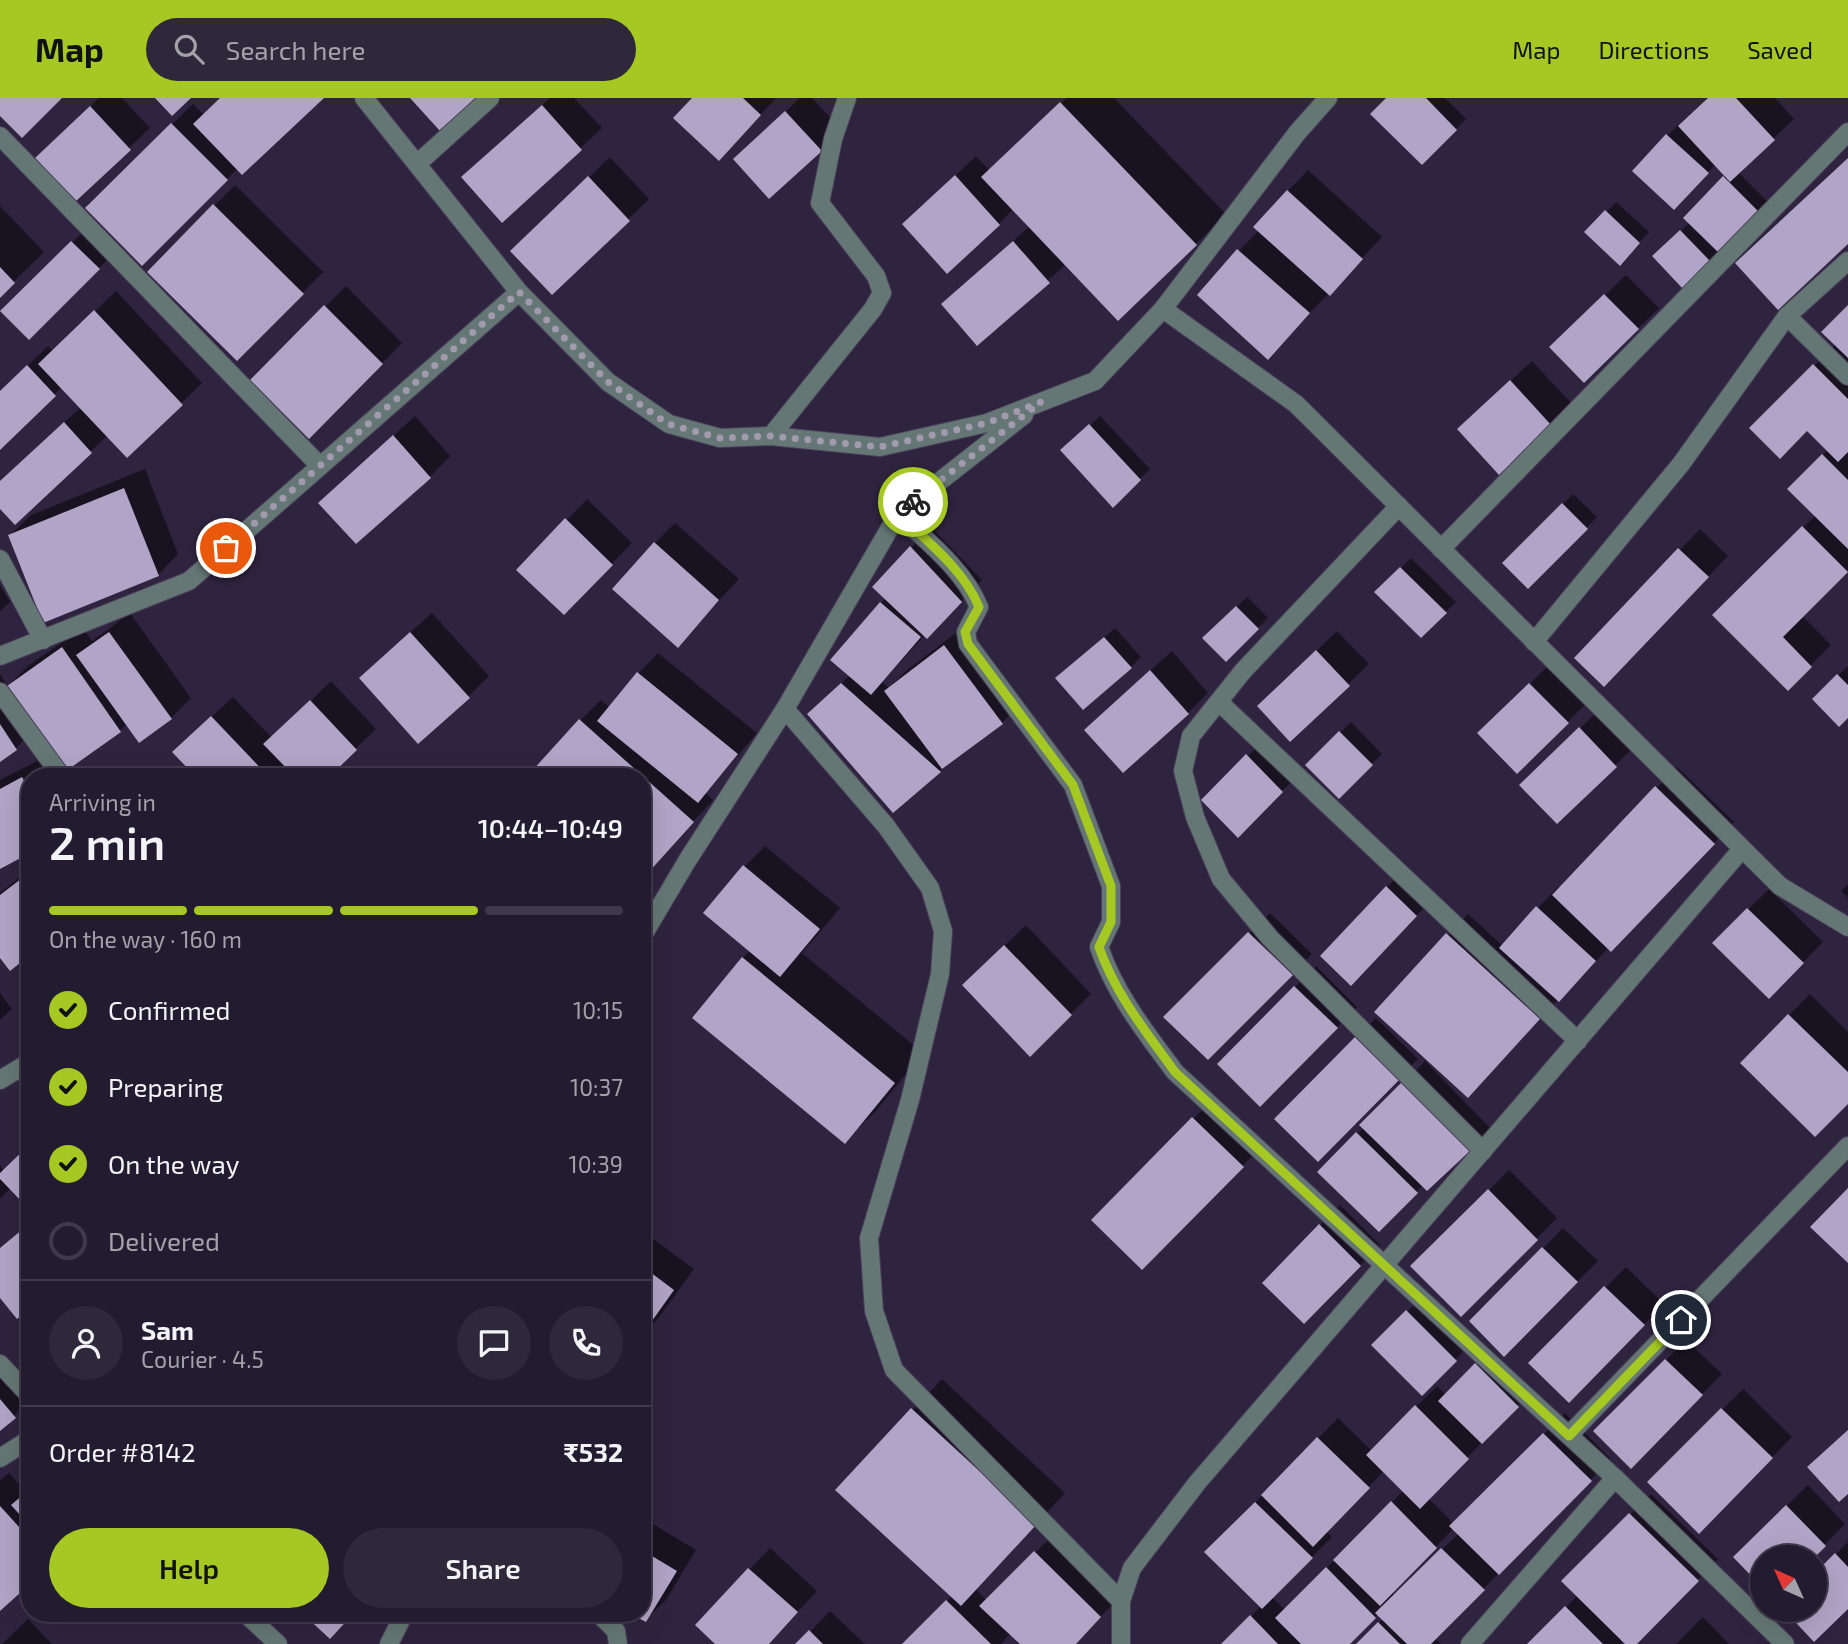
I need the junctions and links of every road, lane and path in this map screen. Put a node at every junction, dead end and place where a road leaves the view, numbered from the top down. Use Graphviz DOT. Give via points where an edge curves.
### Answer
graph roads {
  1 [pos="364,98"];
  2 [pos="490,98"];
  3 [pos="847,98"];
  4 [pos="1328,98"];
  5 [pos="1848,132"];
  6 [pos="0,136"];
  7 [pos="416,164"];
  8 [pos="1848,261"];
  9 [pos="519,292"];
  10 [pos="1163,309"];
  11 [pos="1787,316"];
  12 [pos="1848,376"];
  13 [pos="1041,402"];
  14 [pos="771,436"];
  15 [pos="320,466"];
  16 [pos="1399,506"];
  17 [pos="898,514"];
  18 [pos="1441,549"];
  19 [pos="0,559"];
  20 [pos="43,640"];
  21 [pos="1534,642"];
  22 [pos="0,656"];
  23 [pos="0,692"];
  24 [pos="1219,702"];
  25 [pos="785,709"];
  26 [pos="55,768"];
  27 [pos="1742,849"];
  28 [pos="651,922"];
  29 [pos="1848,927"];
  30 [pos="1578,1041"];
  31 [pos="21,1067"];
  32 [pos="0,1080"];
  33 [pos="1848,1146"];
  34 [pos="1483,1151"];
  35 [pos="1384,1265"];
  36 [pos="0,1364"];
  37 [pos="21,1386"];
  38 [pos="1569,1436"];
  39 [pos="21,1445"];
  40 [pos="0,1458"];
  41 [pos="1615,1478"];
  42 [pos="1121,1601"];
  43 [pos="255,1622"];
  44 [pos="400,1622"];
  45 [pos="606,1622"];
  46 [pos="278,1644"];
  47 [pos="389,1644"];
  48 [pos="618,1644"];
  49 [pos="1121,1644"];
  50 [pos="1470,1644"];
  51 [pos="1785,1644"];
  1 -- 7 [label="street"];
  2 -- 7 [label="street"];
  3 -- 14 [label="street" via="820,203 876,276 881,293"];
  4 -- 10 [label="street"];
  5 -- 18 [label="street"];
  6 -- 15 [label="street"];
  7 -- 9 [label="street"];
  8 -- 11 [label="street"];
  9 -- 14 [label="street" via="608,382 668,424 720,438"];
  9 -- 15 [label="street"];
  10 -- 13 [label="street" via="1095,381"];
  10 -- 16 [label="street" via="1296,404"];
  11 -- 12 [label="street"];
  11 -- 21 [label="street" via="1681,464"];
  13 -- 14 [label="street" via="987,423 880,447"];
  13 -- 17 [label="street"];
  15 -- 20 [label="street" via="189,581"];
  16 -- 18 [label="street"];
  16 -- 24 [label="street"];
  17 -- 25 [label="street"];
  17 -- 35 [label="street" via="972,590 979,607 965,632 968,644 1073,785 1111,886 1111,922 1099,947 1132,1013 1175,1072"];
  18 -- 21 [label="street"];
  19 -- 20 [label="street"];
  20 -- 22 [label="street"];
  21 -- 27 [label="street"];
  23 -- 26 [label="street"];
  24 -- 30 [label="street"];
  24 -- 34 [label="street" via="1191,736 1183,771 1195,817 1221,879 1270,938"];
  25 -- 28 [label="street"];
  25 -- 42 [label="street" via="886,826 930,888 943,931 940,974 910,1100 869,1238 874,1311 894,1370"];
  27 -- 29 [label="street" via="1780,886"];
  27 -- 30 [label="street"];
  30 -- 34 [label="street"];
  31 -- 32 [label="street"];
  33 -- 38 [label="street"];
  34 -- 35 [label="street"];
  35 -- 38 [label="street"];
  35 -- 42 [label="street" via="1197,1483 1132,1568"];
  36 -- 37 [label="street"];
  38 -- 41 [label="street"];
  39 -- 40 [label="street"];
  41 -- 50 [label="street"];
  41 -- 51 [label="street"];
  42 -- 49 [label="street"];
  43 -- 46 [label="street"];
  44 -- 47 [label="street"];
  45 -- 48 [label="street" via="616,1631"];
}
